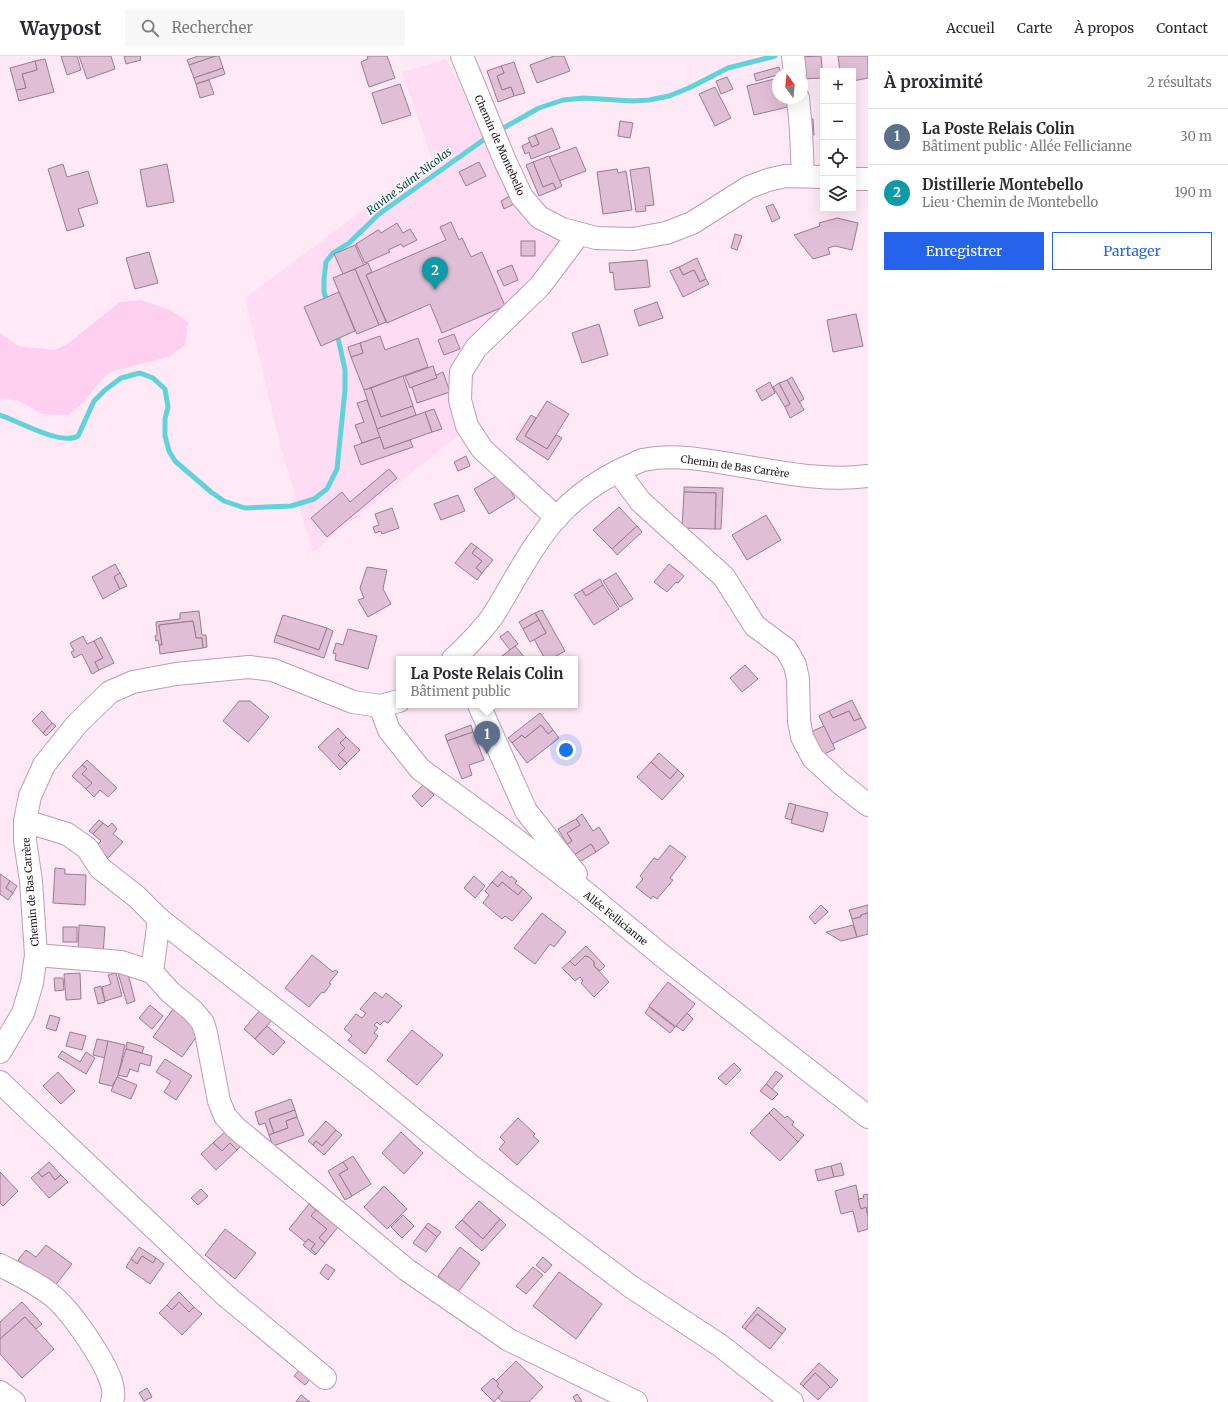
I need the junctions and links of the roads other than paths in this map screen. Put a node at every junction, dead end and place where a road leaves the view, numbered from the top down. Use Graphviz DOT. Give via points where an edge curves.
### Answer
graph roads {
  1 [pos="462,56"];
  2 [pos="799,104"];
  3 [pos="813,176"];
  4 [pos="856,179"];
  5 [pos="868,179"];
  6 [pos="579,234"];
  7 [pos="618,471"];
  8 [pos="868,476"];
  9 [pos="557,518"];
  10 [pos="458,656"];
  11 [pos="390,703"];
  12 [pos="480,708"];
  13 [pos="868,805"];
  14 [pos="25,822"];
  15 [pos="585,892"];
  16 [pos="159,920"];
  17 [pos="36,955"];
  18 [pos="152,972"];
  19 [pos="0,1052"];
  20 [pos="0,1082"];
  21 [pos="868,1117"];
  22 [pos="0,1265"];
  23 [pos="325,1378"];
  24 [pos="112,1402"];
  25 [pos="636,1402"];
  26 [pos="792,1402"];
  1 -- 6 [label="street, Chemin de Montebello" via="522,197 538,217"];
  2 -- 3 [label="street" via="801,130"];
  3 -- 6 [label="street, Chemin de Montebello" via="785,176 749,187 692,223 666,233 633,239 596,238"];
  4 -- 5 [label="street"];
  6 -- 9 [label="street" via="540,286 476,348 461,372 460,400 467,426 482,449"];
  7 -- 8 [label="street, Chemin de Bas Carrère" via="642,461 672,457 796,474 849,479"];
  7 -- 9 [label="street, Chemin de Bas Carrère" via="588,489"];
  7 -- 13 [label="street" via="640,501 724,577 755,626 786,649 795,665 798,679 802,737 813,758"];
  9 -- 10 [label="street, Chemin de Bas Carrère" via="540,539 491,618"];
  11 -- 14 [label="street, Chemin de Bas Carrère" via="353,702 273,670 249,667 176,674 132,682 110,692 77,724 44,765 30,796"];
  11 -- 15 [label="street, Allée Fellicianne" via="389,730 420,769"];
  12 -- 15 [label="street" via="526,811 578,877"];
  14 -- 16 [label="street" via="67,834 87,848 100,868 137,897"];
  14 -- 17 [label="street, Chemin de Bas Carrère"];
  15 -- 21 [label="street, Allée Fellicianne"];
  16 -- 18 [label="street"];
  16 -- 26 [label="street" via="367,1081 470,1165 630,1286 721,1346"];
  17 -- 18 [label="street" via="122,962"];
  17 -- 19 [label="street, Chemin de Bas Carrère" via="32,983 23,1013"];
  18 -- 25 [label="street" via="203,1023 220,1101 225,1116 236,1128 413,1274 509,1340"];
  20 -- 23 [label="street" via="226,1295"];
  22 -- 24 [label="street" via="36,1284 55,1298 78,1325 111,1382"];
}
